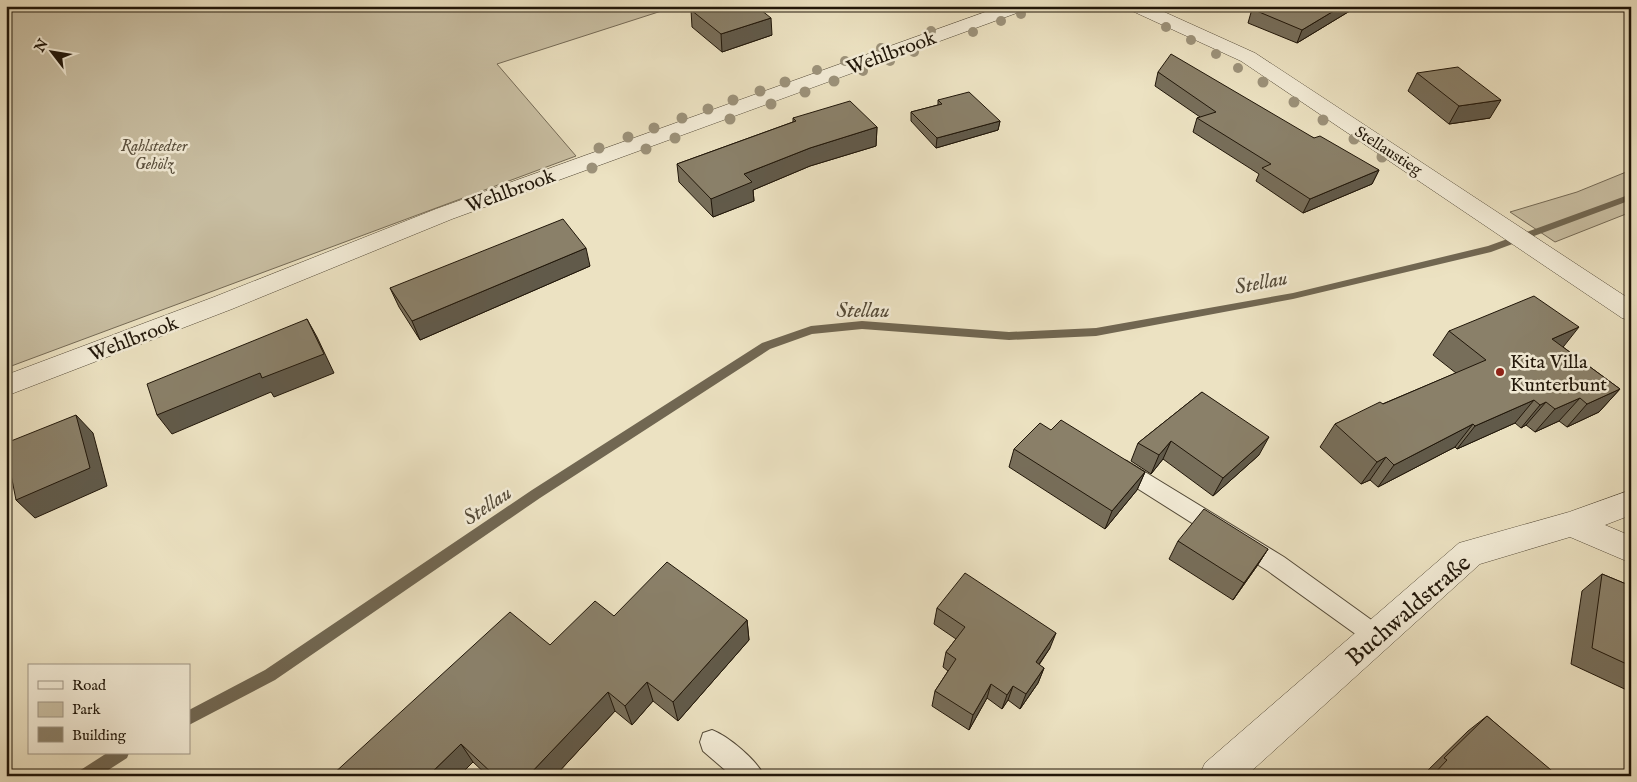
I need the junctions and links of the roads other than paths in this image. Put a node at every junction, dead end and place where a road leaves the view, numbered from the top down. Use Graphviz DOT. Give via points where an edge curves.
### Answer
graph roads {
  1 [pos="1019,6"];
  2 [pos="1136,6"];
  3 [pos="1631,312"];
  4 [pos="6,386"];
  5 [pos="1106,458"];
  6 [pos="1631,502"];
  7 [pos="1571,524"];
  8 [pos="1631,550"];
  9 [pos="1376,636"];
  10 [pos="712,742"];
  11 [pos="751,776"];
  12 [pos="1218,776"];
  1 -- 4 [label="street, Wehlbrook" via="444,214"];
  2 -- 3 [label="street, Stellaustieg" via="1248,56"];
  5 -- 9 [label="lane" via="1276,564"];
  6 -- 7 [label="street, Buchwaldstraße"];
  7 -- 8 [label="street"];
  7 -- 9 [label="street, Buchwaldstraße" via="1470,553"];
  9 -- 12 [label="street, Buchwaldstraße"];
  10 -- 11 [label="lane"];
}
